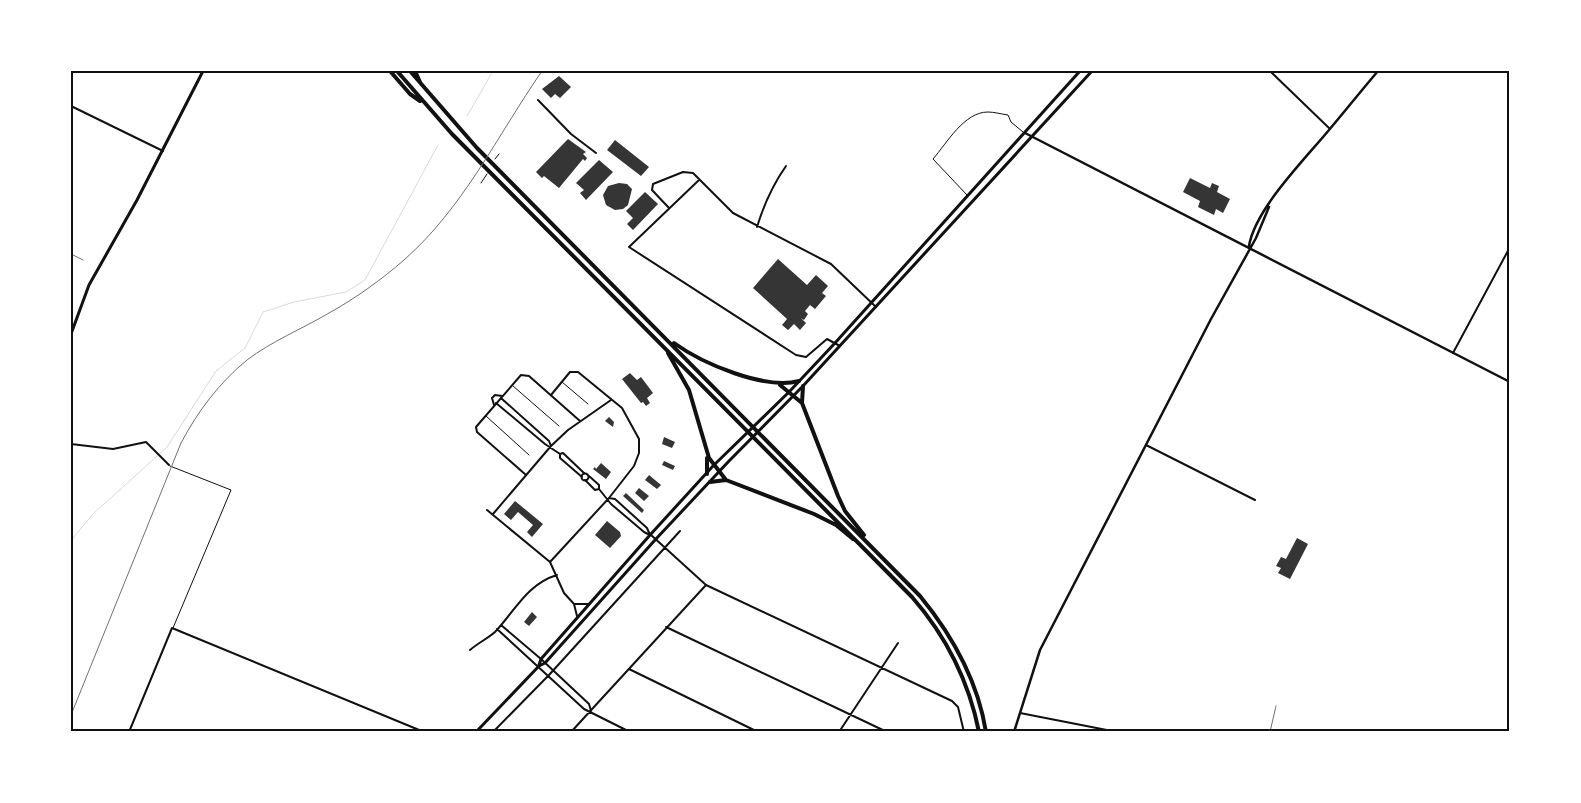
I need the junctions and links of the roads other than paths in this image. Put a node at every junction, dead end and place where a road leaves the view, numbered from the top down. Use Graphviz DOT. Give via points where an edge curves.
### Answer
graph roads {
  1 [pos="203,71"];
  2 [pos="390,71"];
  3 [pos="398,71"];
  4 [pos="410,71"];
  5 [pos="415,71"];
  6 [pos="1080,71"];
  7 [pos="1092,71"];
  8 [pos="1270,71"];
  9 [pos="1378,71"];
  10 [pos="423,88"];
  11 [pos="538,100"];
  12 [pos="424,104"];
  13 [pos="71,106"];
  14 [pos="1330,129"];
  15 [pos="1025,132"];
  16 [pos="1032,136"];
  17 [pos="163,151"];
  18 [pos="596,154"];
  19 [pos="786,166"];
  20 [pos="699,180"];
  21 [pos="968,196"];
  22 [pos="670,208"];
  23 [pos="757,227"];
  24 [pos="1249,247"];
  25 [pos="1510,248"];
  26 [pos="872,302"];
  27 [pos="876,307"];
  28 [pos="71,334"];
  29 [pos="664,336"];
  30 [pos="835,342"];
  31 [pos="840,346"];
  32 [pos="666,348"];
  33 [pos="1453,353"];
  34 [pos="562,381"];
  35 [pos="799,381"];
  36 [pos="1510,382"];
  37 [pos="778,384"];
  38 [pos="512,385"];
  39 [pos="803,386"];
  40 [pos="789,392"];
  41 [pos="550,395"];
  42 [pos="794,396"];
  43 [pos="501,397"];
  44 [pos="612,399"];
  45 [pos="495,404"];
  46 [pos="588,404"];
  47 [pos="802,404"];
  48 [pos="485,416"];
  49 [pos="580,421"];
  50 [pos="559,426"];
  51 [pos="71,444"];
  52 [pos="1146,445"];
  53 [pos="551,446"];
  54 [pos="707,453"];
  55 [pos="560,454"];
  56 [pos="529,455"];
  57 [pos="169,465"];
  58 [pos="713,466"];
  59 [pos="719,472"];
  60 [pos="584,473"];
  61 [pos="707,474"];
  62 [pos="526,475"];
  63 [pos="589,476"];
  64 [pos="582,477"];
  65 [pos="586,480"];
  66 [pos="726,480"];
  67 [pos="710,482"];
  68 [pos="599,489"];
  69 [pos="608,498"];
  70 [pos="1255,500"];
  71 [pos="487,510"];
  72 [pos="492,514"];
  73 [pos="680,531"];
  74 [pos="650,535"];
  75 [pos="655,540"];
  76 [pos="875,548"];
  77 [pos="664,549"];
  78 [pos="872,555"];
  79 [pos="550,562"];
  80 [pos="556,574"];
  81 [pos="706,585"];
  82 [pos="591,603"];
  83 [pos="574,604"];
  84 [pos="576,621"];
  85 [pos="500,625"];
  86 [pos="666,627"];
  87 [pos="172,628"];
  88 [pos="497,630"];
  89 [pos="898,643"];
  90 [pos="470,650"];
  91 [pos="541,659"];
  92 [pos="545,663"];
  93 [pos="539,666"];
  94 [pos="881,668"];
  95 [pos="629,669"];
  96 [pos="553,670"];
  97 [pos="549,675"];
  98 [pos="591,711"];
  99 [pos="1020,713"];
  100 [pos="851,714"];
  101 [pos="129,732"];
  102 [pos="424,732"];
  103 [pos="476,732"];
  104 [pos="493,732"];
  105 [pos="571,732"];
  106 [pos="630,732"];
  107 [pos="758,732"];
  108 [pos="839,732"];
  109 [pos="887,732"];
  110 [pos="964,732"];
  111 [pos="979,732"];
  112 [pos="986,732"];
  113 [pos="1014,732"];
  114 [pos="1117,732"];
  1 -- 17 [label="main road"];
  2 -- 12 [label="highway" via="414,98"];
  3 -- 12 [label="highway"];
  4 -- 10 [label="highway"];
  5 -- 10 [label="highway"];
  6 -- 15 [label="main road"];
  7 -- 16 [label="main road"];
  8 -- 14 [label="street"];
  9 -- 14 [label="street"];
  10 -- 29 [label="highway" via="477,148"];
  11 -- 18 [label="street"];
  12 -- 32 [label="highway"];
  13 -- 17 [label="street"];
  14 -- 24 [label="street" via="1284,183 1251,236"];
  15 -- 16 [label="street"];
  15 -- 21 [label="main road"];
  15 -- 21 [label="lane" via="1011,122 1008,114 982,112 965,121 933,159"];
  16 -- 24 [label="street"];
  16 -- 27 [label="main road"];
  17 -- 28 [label="main road" via="89,285"];
  19 -- 23 [label="street" via="773,182"];
  20 -- 22 [label="street"];
  20 -- 22 [label="street" via="693,173 683,172 656,182 652,190"];
  20 -- 23 [label="street" via="733,213"];
  21 -- 26 [label="main road"];
  22 -- 30 [label="street" via="629,247 796,355 806,357 824,340"];
  23 -- 26 [label="street" via="831,264"];
  24 -- 33 [label="street"];
  24 -- 52 [label="street"];
  25 -- 33 [label="street"];
  26 -- 27 [label="street"];
  26 -- 30 [label="main road"];
  27 -- 31 [label="main road"];
  29 -- 37 [label="highway" via="702,361"];
  29 -- 76 [label="highway"];
  30 -- 31 [label="street"];
  30 -- 35 [label="main road"];
  31 -- 39 [label="main road"];
  32 -- 54 [label="highway" via="689,390"];
  32 -- 78 [label="highway"];
  33 -- 36 [label="street"];
  34 -- 41 [label="street"];
  34 -- 44 [label="street" via="570,372 578,372"];
  34 -- 46 [label="lane"];
  35 -- 37 [label="highway"];
  35 -- 40 [label="main road"];
  37 -- 40 [label="highway"];
  38 -- 41 [label="street" via="526,375"];
  38 -- 43 [label="street"];
  38 -- 50 [label="lane"];
  39 -- 42 [label="main road"];
  39 -- 47 [label="highway"];
  40 -- 42 [label="highway"];
  40 -- 58 [label="main road"];
  41 -- 49 [label="street"];
  42 -- 47 [label="highway"];
  42 -- 59 [label="main road"];
  43 -- 45 [label="street"];
  43 -- 45 [label="street" via="494,395"];
  43 -- 53 [label="street"];
  44 -- 49 [label="street"];
  44 -- 69 [label="street" via="634,427 640,452 634,466"];
  45 -- 48 [label="street"];
  45 -- 53 [label="street"];
  47 -- 76 [label="highway" via="841,504"];
  48 -- 56 [label="lane"];
  48 -- 62 [label="street" via="477,425 477,432"];
  49 -- 53 [label="street"];
  51 -- 57 [label="street" via="113,449 146,442"];
  52 -- 70 [label="street"];
  52 -- 99 [label="street" via="1040,650"];
  53 -- 55 [label="street"];
  53 -- 62 [label="street"];
  54 -- 58 [label="highway"];
  54 -- 61 [label="highway"];
  55 -- 60 [label="street" via="563,453"];
  55 -- 64 [label="street" via="560,458"];
  57 -- 87 [label="lane" via="231,490"];
  58 -- 59 [label="highway"];
  58 -- 61 [label="main road"];
  59 -- 66 [label="highway"];
  59 -- 67 [label="main road"];
  60 -- 63 [label="street"];
  60 -- 64 [label="street"];
  61 -- 74 [label="main road"];
  62 -- 72 [label="street"];
  63 -- 65 [label="street"];
  63 -- 68 [label="street"];
  64 -- 65 [label="street"];
  65 -- 68 [label="street" via="595,490"];
  66 -- 67 [label="highway"];
  66 -- 78 [label="highway" via="821,517 836,525"];
  67 -- 75 [label="main road"];
  68 -- 69 [label="street"];
  69 -- 74 [label="street"];
  69 -- 74 [label="street" via="615,499 648,528"];
  69 -- 79 [label="street"];
  71 -- 72 [label="street"];
  72 -- 79 [label="street"];
  73 -- 77 [label="street"];
  74 -- 75 [label="street"];
  74 -- 82 [label="main road"];
  75 -- 77 [label="street"];
  75 -- 92 [label="main road"];
  76 -- 112 [label="highway" via="920,596 955,647 974,688"];
  77 -- 81 [label="street"];
  77 -- 96 [label="street"];
  78 -- 111 [label="highway" via="920,606 940,634 964,680"];
  79 -- 80 [label="street"];
  80 -- 83 [label="street" via="564,593"];
  80 -- 85 [label="street" via="528,591"];
  81 -- 86 [label="street"];
  81 -- 94 [label="street"];
  82 -- 83 [label="street" via="586,606"];
  82 -- 84 [label="main road"];
  83 -- 84 [label="street"];
  84 -- 91 [label="main road"];
  85 -- 88 [label="street"];
  85 -- 91 [label="street"];
  86 -- 95 [label="street"];
  86 -- 100 [label="street"];
  87 -- 101 [label="street"];
  87 -- 102 [label="street"];
  88 -- 90 [label="street"];
  88 -- 93 [label="street"];
  89 -- 94 [label="street"];
  91 -- 92 [label="street"];
  91 -- 93 [label="main road"];
  92 -- 93 [label="main road"];
  92 -- 96 [label="street"];
  93 -- 97 [label="street"];
  93 -- 103 [label="main road"];
  94 -- 100 [label="street"];
  94 -- 110 [label="street" via="954,703"];
  95 -- 98 [label="street"];
  95 -- 107 [label="street"];
  96 -- 97 [label="street"];
  96 -- 98 [label="street" via="589,704"];
  97 -- 98 [label="street" via="584,709"];
  97 -- 104 [label="street"];
  98 -- 105 [label="street"];
  98 -- 106 [label="street"];
  99 -- 113 [label="street"];
  99 -- 114 [label="street"];
  100 -- 108 [label="street"];
  100 -- 109 [label="street"];
}
